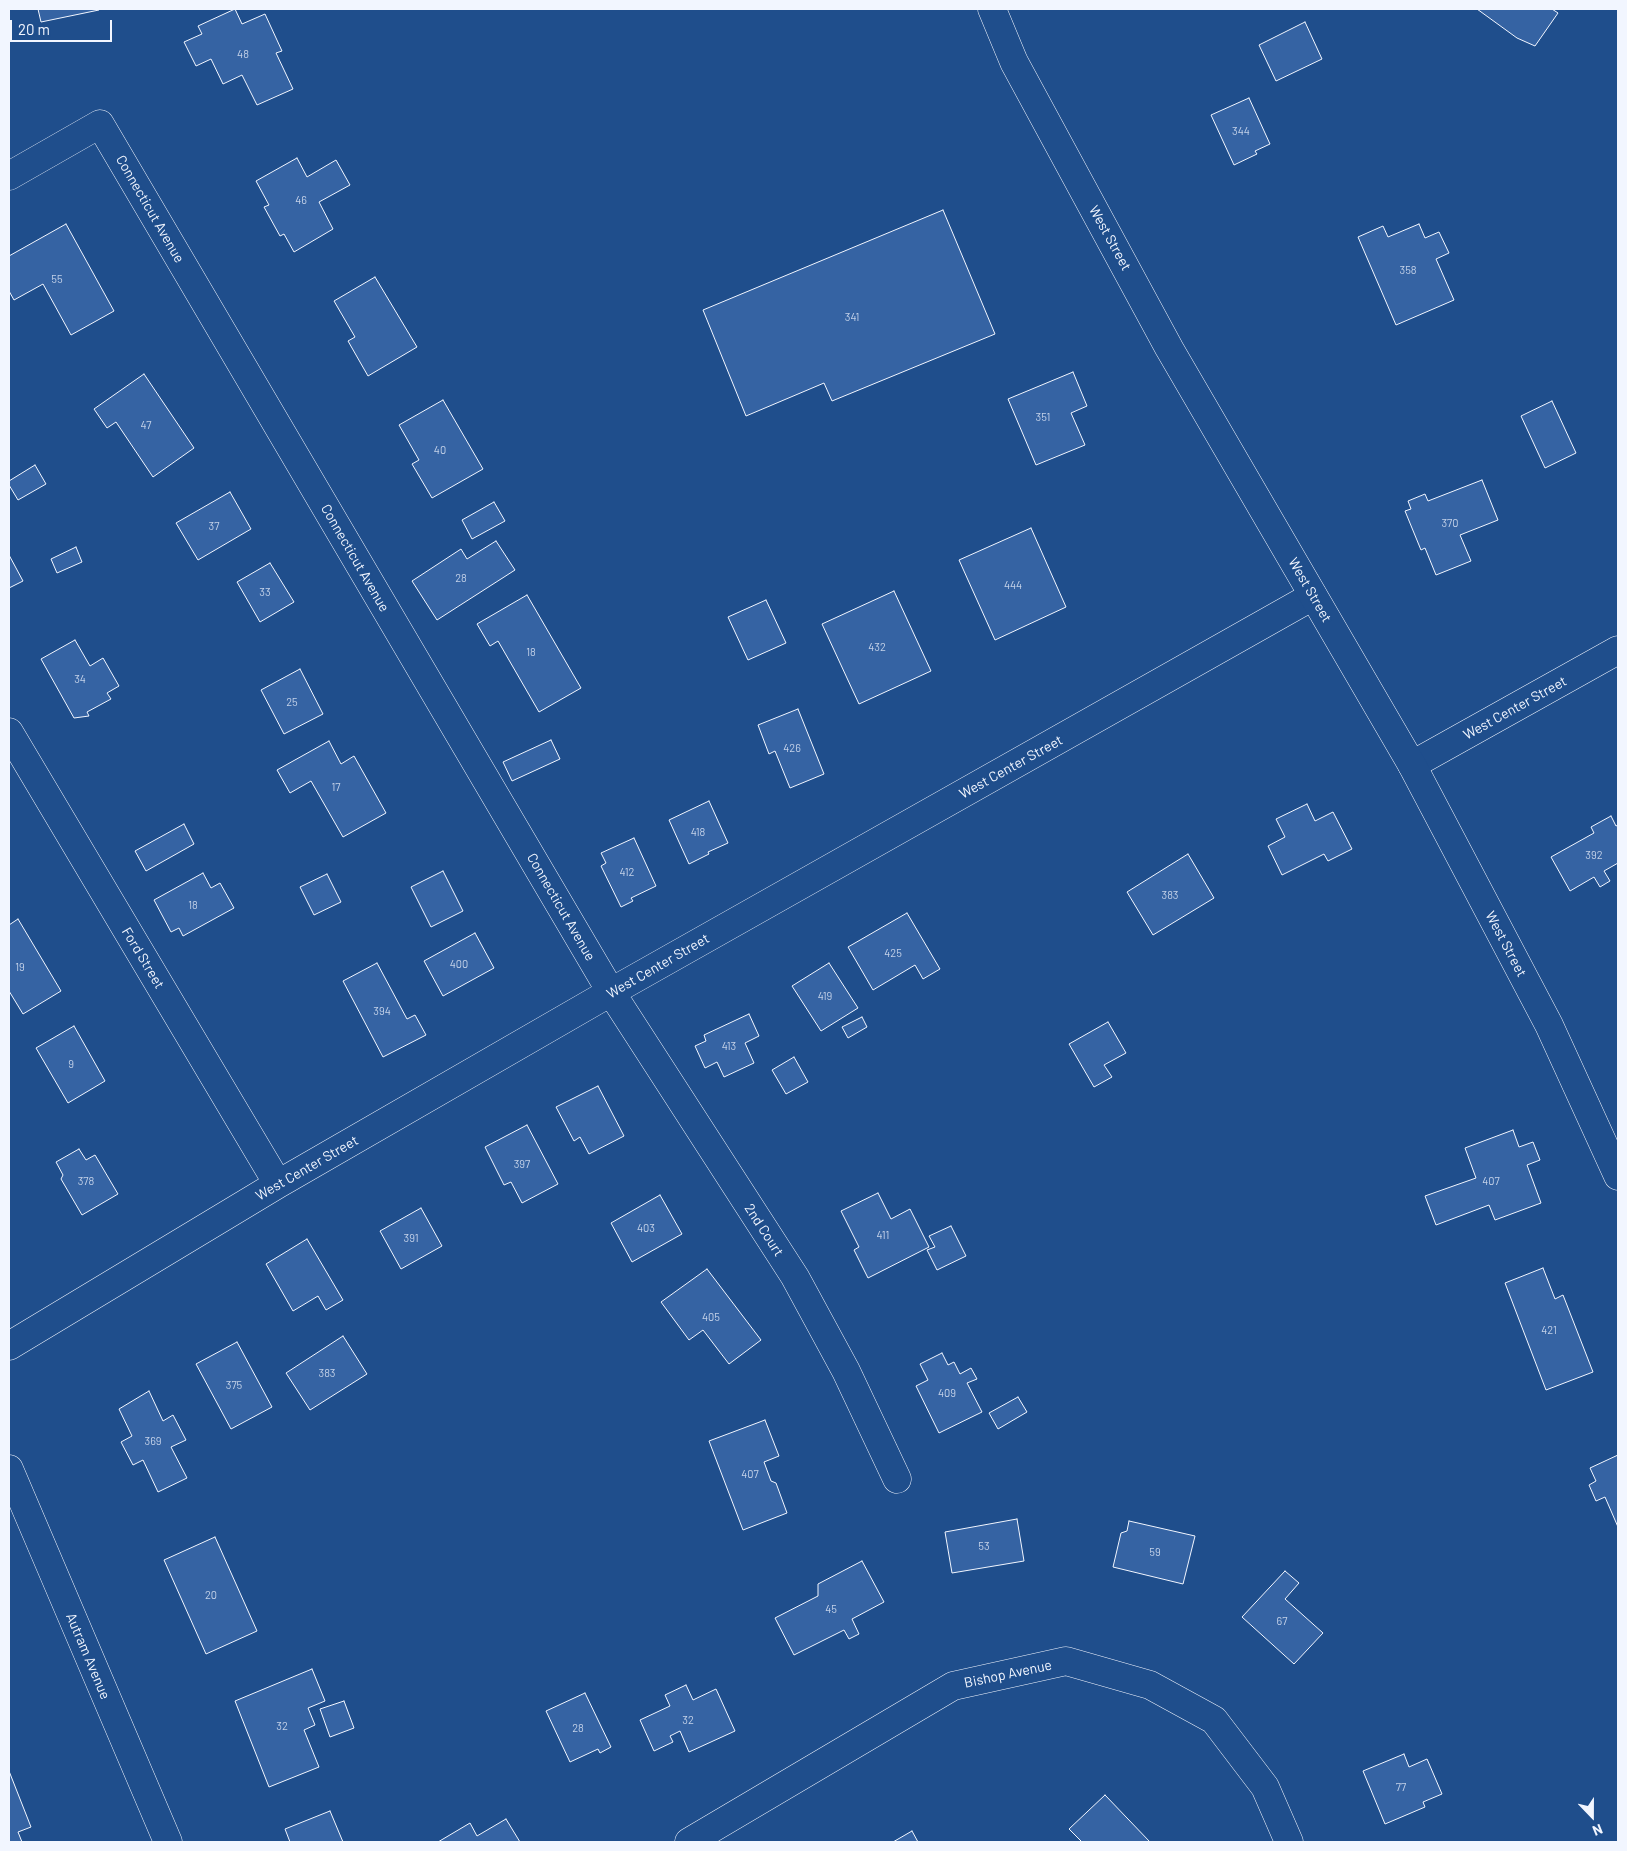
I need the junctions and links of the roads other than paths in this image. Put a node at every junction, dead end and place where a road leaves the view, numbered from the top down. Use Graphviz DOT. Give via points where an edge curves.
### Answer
graph roads {
  1 [pos="992,9"];
  2 [pos="9,176"];
  3 [pos="1313,596"];
  4 [pos="1618,650"];
  5 [pos="9,732"];
  6 [pos="1412,765"];
  7 [pos="611,992"];
  8 [pos="1618,1176"];
  9 [pos="278,1184"];
  10 [pos="9,1346"];
  11 [pos="9,1469"];
  12 [pos="897,1479"];
  13 [pos="168,1842"];
  14 [pos="689,1842"];
  15 [pos="1289,1842"];
  1 -- 3 [label="street, West Street" via="1014,62 1169,348"];
  2 -- 7 [label="street, Connecticut Avenue" via="100,124"];
  3 -- 6 [label="street, West Street"];
  3 -- 7 [label="street, West Center Street"];
  4 -- 6 [label="street, West Center Street"];
  5 -- 9 [label="street, Ford Street"];
  6 -- 8 [label="street, West Street" via="1549,1026"];
  7 -- 9 [label="street, West Center Street"];
  7 -- 12 [label="street, 2nd Court" via="795,1277 846,1371"];
  9 -- 10 [label="street, West Center Street"];
  11 -- 13 [label="street, Autram Avenue"];
  14 -- 15 [label="street, Bishop Avenue" via="953,1686 1066,1661 1150,1685 1214,1720 1264,1787"];
}
